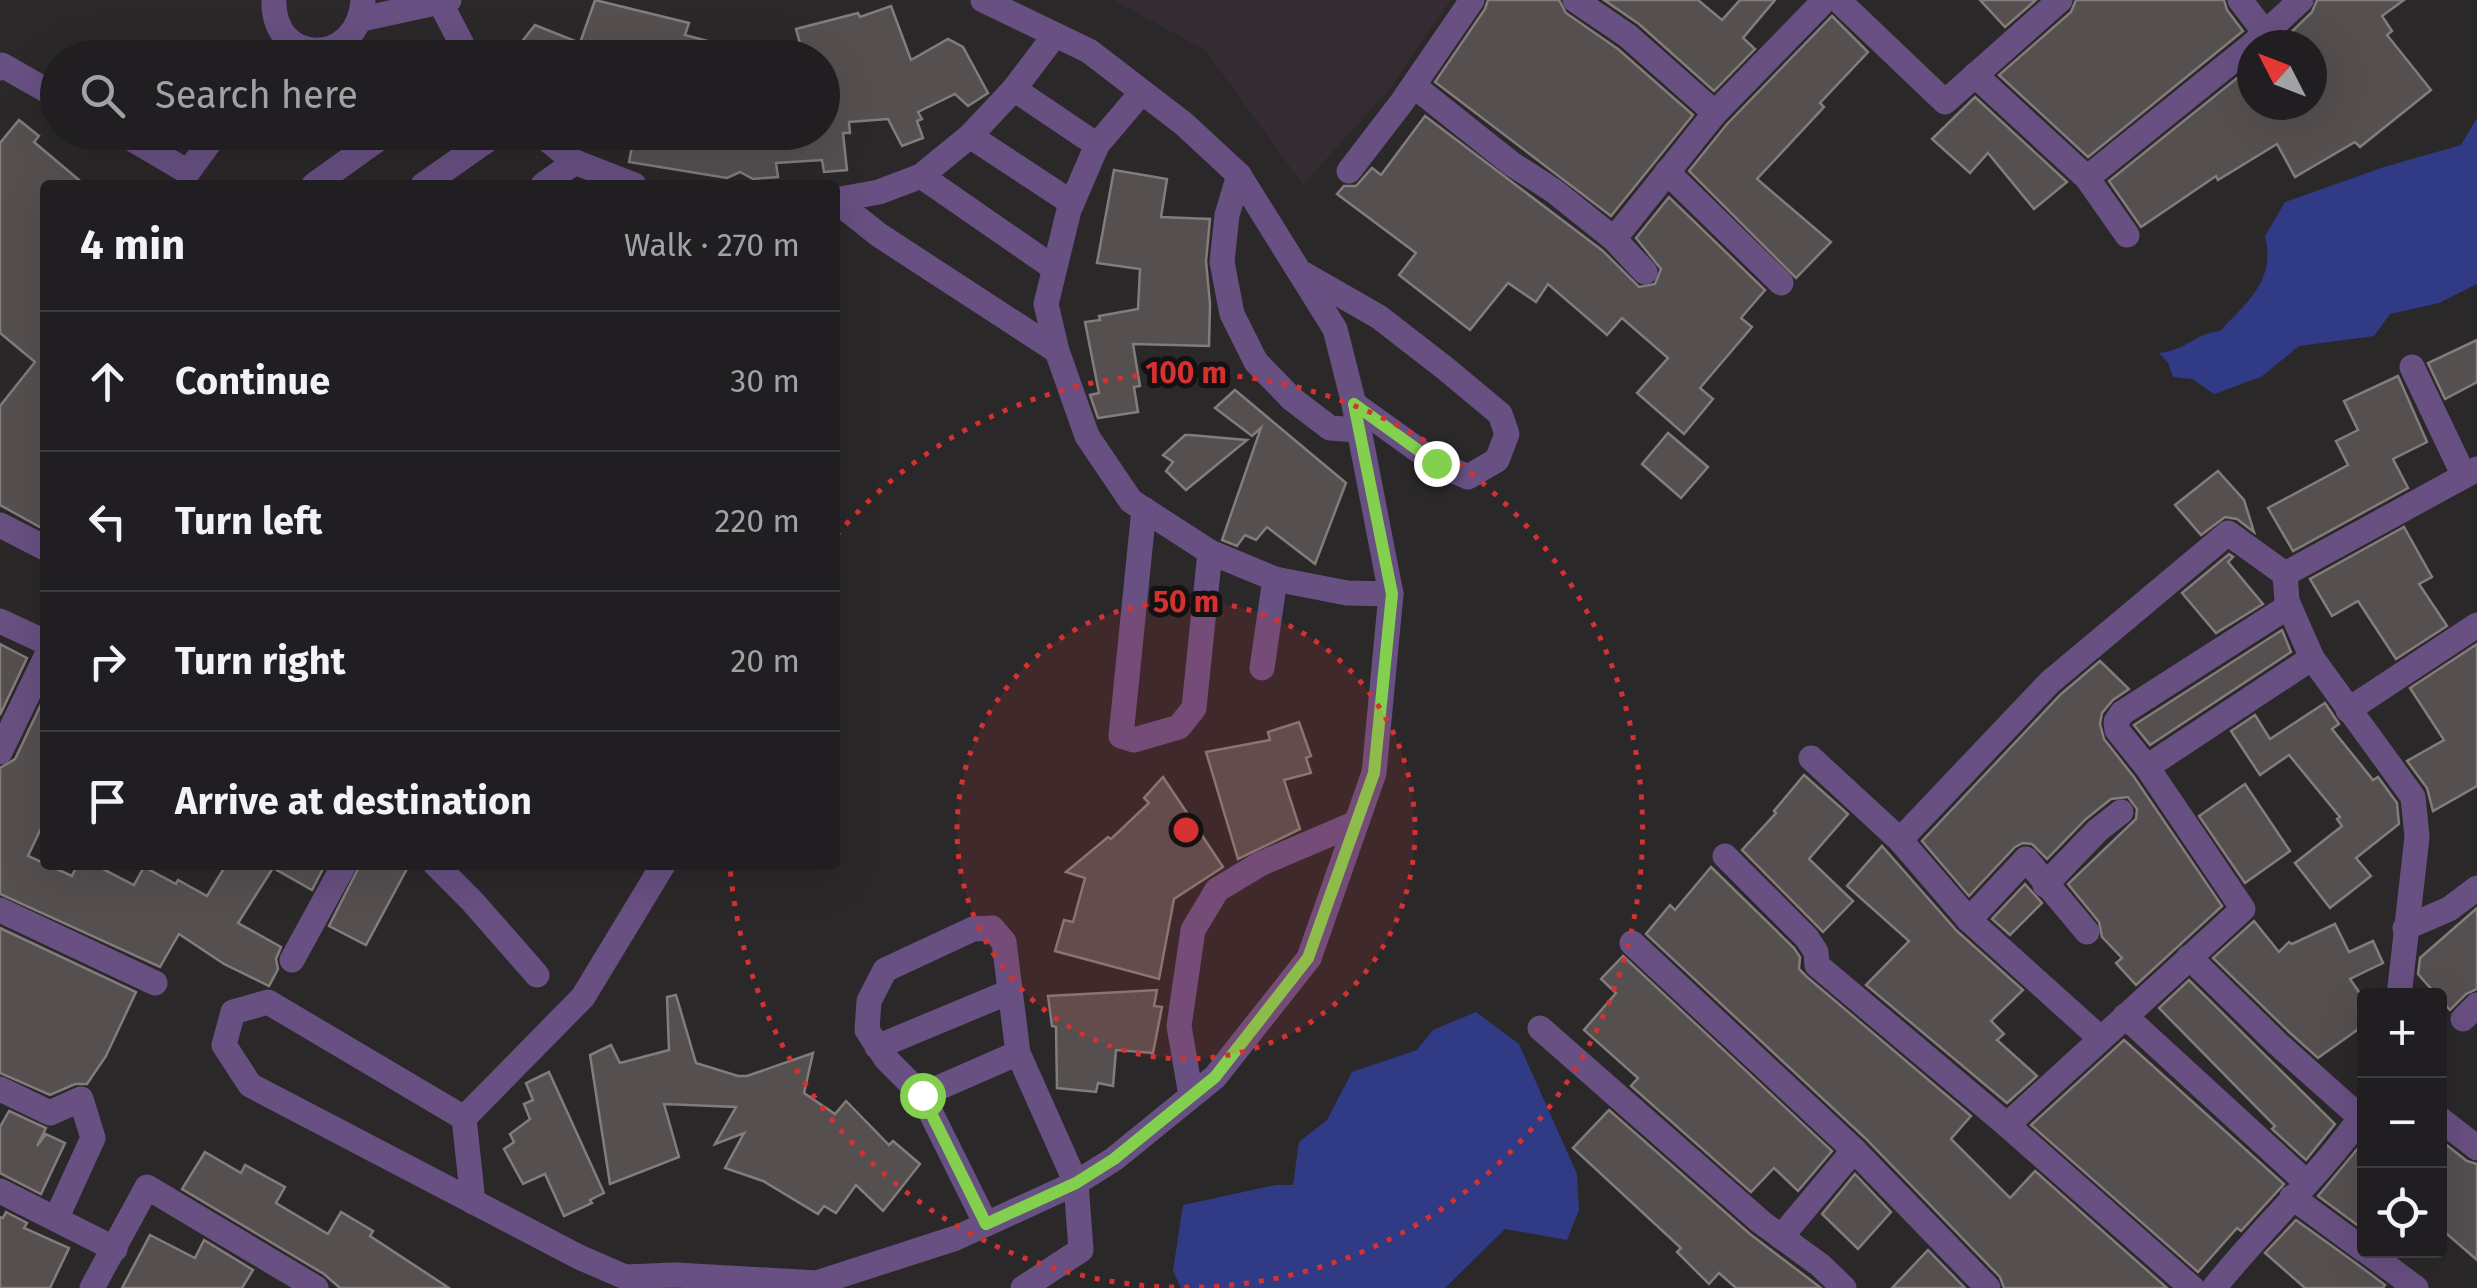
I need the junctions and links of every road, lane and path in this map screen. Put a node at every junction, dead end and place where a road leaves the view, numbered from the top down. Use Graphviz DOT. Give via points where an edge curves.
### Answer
graph roads {
  1 [pos="274,0"];
  2 [pos="983,0"];
  3 [pos="1472,0"];
  4 [pos="1575,0"];
  5 [pos="1824,0"];
  6 [pos="1838,0"];
  7 [pos="2060,0"];
  8 [pos="2240,0"];
  9 [pos="2301,0"];
  10 [pos="444,1"];
  11 [pos="362,9"];
  12 [pos="2252,30"];
  13 [pos="2269,30"];
  14 [pos="1055,35"];
  15 [pos="280,40"];
  16 [pos="346,40"];
  17 [pos="461,40"];
  18 [pos="2237,57"];
  19 [pos="0,68"];
  20 [pos="1975,75"];
  21 [pos="1414,86"];
  22 [pos="40,87"];
  23 [pos="1014,90"];
  24 [pos="1142,92"];
  25 [pos="1715,112"];
  26 [pos="970,136"];
  27 [pos="1096,145"];
  28 [pos="150,150"];
  29 [pos="209,150"];
  30 [pos="363,150"];
  31 [pos="473,150"];
  32 [pos="560,150"];
  33 [pos="575,162"];
  34 [pos="1349,171"];
  35 [pos="1666,172"];
  36 [pos="1239,175"];
  37 [pos="921,176"];
  38 [pos="196,178"];
  39 [pos="2087,178"];
  40 [pos="321,180"];
  41 [pos="430,180"];
  42 [pos="550,180"];
  43 [pos="621,180"];
  44 [pos="840,199"];
  45 [pos="1072,203"];
  46 [pos="840,204"];
  47 [pos="2127,235"];
  48 [pos="1614,239"];
  49 [pos="1054,268"];
  50 [pos="1300,271"];
  51 [pos="1645,272"];
  52 [pos="1780,282"];
  53 [pos="1057,351"];
  54 [pos="2412,367"];
  55 [pos="1354,404"];
  56 [pos="1358,430"];
  57 [pos="2470,472"];
  58 [pos="1144,509"];
  59 [pos="0,525"];
  60 [pos="40,545"];
  61 [pos="1210,552"];
  62 [pos="2285,574"];
  63 [pos="1276,579"];
  64 [pos="1392,594"];
  65 [pos="2289,606"];
  66 [pos="0,621"];
  67 [pos="2477,624"];
  68 [pos="40,640"];
  69 [pos="2312,658"];
  70 [pos="1262,668"];
  71 [pos="40,669"];
  72 [pos="2348,710"];
  73 [pos="0,752"];
  74 [pos="1811,758"];
  75 [pos="2147,766"];
  76 [pos="2120,812"];
  77 [pos="1356,824"];
  78 [pos="1900,840"];
  79 [pos="1725,856"];
  80 [pos="341,870"];
  81 [pos="441,870"];
  82 [pos="660,870"];
  83 [pos="2045,885"];
  84 [pos="2477,888"];
  85 [pos="0,910"];
  86 [pos="1968,920"];
  87 [pos="2405,928"];
  88 [pos="2087,932"];
  89 [pos="1632,943"];
  90 [pos="2189,957"];
  91 [pos="292,960"];
  92 [pos="537,974"];
  93 [pos="155,982"];
  94 [pos="2401,988"];
  95 [pos="1009,992"];
  96 [pos="2125,1016"];
  97 [pos="1540,1028"];
  98 [pos="2100,1038"];
  99 [pos="877,1047"];
  100 [pos="1018,1053"];
  101 [pos="0,1090"];
  102 [pos="922,1095"];
  103 [pos="1191,1096"];
  104 [pos="2357,1111"];
  105 [pos="464,1118"];
  106 [pos="2357,1124"];
  107 [pos="2447,1124"];
  108 [pos="2007,1125"];
  109 [pos="2477,1148"];
  110 [pos="1854,1150"];
  111 [pos="1076,1183"];
  112 [pos="2300,1190"];
  113 [pos="0,1192"];
  114 [pos="473,1202"];
  115 [pos="56,1219"];
  116 [pos="986,1224"];
  117 [pos="1781,1238"];
  118 [pos="2357,1243"];
  119 [pos="116,1249"];
  120 [pos="2376,1258"];
  121 [pos="272,1277"];
  122 [pos="629,1282"];
  123 [pos="2219,1286"];
  124 [pos="92,1288"];
  125 [pos="316,1288"];
  126 [pos="1023,1288"];
  127 [pos="1844,1288"];
  128 [pos="1988,1288"];
  129 [pos="2192,1288"];
  130 [pos="2416,1288"];
  1 -- 15 [label="street"];
  2 -- 14 [label="street"];
  3 -- 21 [label="street"];
  4 -- 25 [label="street"];
  5 -- 25 [label="street"];
  6 -- 20 [label="street" via="1945,102"];
  7 -- 20 [label="street"];
  8 -- 12 [label="street"];
  9 -- 13 [label="street"];
  10 -- 11 [label="street"];
  10 -- 17 [label="street"];
  11 -- 16 [label="street"];
  14 -- 23 [label="street"];
  14 -- 24 [label="street" via="1089,51"];
  18 -- 39 [label="street"];
  19 -- 22 [label="street"];
  20 -- 39 [label="street"];
  21 -- 34 [label="street"];
  21 -- 48 [label="street"];
  23 -- 26 [label="street"];
  23 -- 27 [label="street"];
  24 -- 27 [label="street"];
  24 -- 36 [label="street"];
  25 -- 35 [label="street"];
  26 -- 37 [label="street"];
  26 -- 45 [label="street"];
  27 -- 45 [label="street"];
  28 -- 38 [label="street"];
  29 -- 38 [label="street"];
  30 -- 40 [label="street"];
  31 -- 41 [label="street"];
  32 -- 33 [label="street"];
  33 -- 42 [label="street"];
  33 -- 43 [label="street"];
  35 -- 48 [label="street"];
  35 -- 52 [label="street"];
  36 -- 50 [label="street"];
  36 -- 56 [label="street" via="1222,262 1232,314 1256,362 1292,400 1330,428"];
  37 -- 44 [label="street"];
  37 -- 49 [label="street"];
  39 -- 47 [label="street"];
  45 -- 49 [label="street"];
  46 -- 53 [label="street"];
  48 -- 51 [label="street"];
  49 -- 53 [label="street" via="1046,304"];
  50 -- 55 [label="street" via="1335,330"];
  50 -- 55 [label="street" via="1380,317 1500,414 1507,434 1497,460 1468,477 1436,463"];
  53 -- 58 [label="street" via="1086,436 1131,501"];
  54 -- 57 [label="street"];
  55 -- 56 [label="street"];
  56 -- 64 [label="street"];
  57 -- 62 [label="street"];
  58 -- 61 [label="street"];
  58 -- 61 [label="street" via="1121,736 1134,740 1179,727 1194,708"];
  59 -- 60 [label="street"];
  61 -- 63 [label="street"];
  62 -- 65 [label="street"];
  62 -- 78 [label="street" via="2228,533 2050,682"];
  63 -- 64 [label="street"];
  63 -- 70 [label="street"];
  64 -- 77 [label="street" via="1374,773"];
  65 -- 69 [label="street"];
  65 -- 75 [label="street" via="2122,713 2118,730"];
  66 -- 68 [label="street"];
  67 -- 72 [label="street"];
  69 -- 72 [label="street"];
  69 -- 75 [label="street"];
  71 -- 73 [label="street"];
  72 -- 87 [label="street" via="2413,797 2417,837"];
  74 -- 78 [label="street"];
  75 -- 90 [label="street" via="2243,909"];
  76 -- 83 [label="street"];
  77 -- 103 [label="street" via="1308,958 1215,1077"];
  77 -- 103 [label="street" via="1260,864 1218,890 1192,930 1179,1026"];
  78 -- 86 [label="street"];
  79 -- 108 [label="street" via="1807,938 1817,965"];
  80 -- 91 [label="street"];
  81 -- 92 [label="street"];
  82 -- 105 [label="street" via="583,996"];
  83 -- 86 [label="street" via="2026,859"];
  83 -- 88 [label="street"];
  84 -- 87 [label="street"];
  85 -- 93 [label="street"];
  86 -- 98 [label="street"];
  87 -- 94 [label="street"];
  89 -- 110 [label="street"];
  90 -- 96 [label="street"];
  90 -- 104 [label="street"];
  95 -- 99 [label="street"];
  95 -- 99 [label="street" via="1004,942 992,928 974,929 885,970 866,1030"];
  95 -- 100 [label="street"];
  96 -- 98 [label="street"];
  96 -- 112 [label="street"];
  97 -- 117 [label="street"];
  98 -- 108 [label="street"];
  99 -- 102 [label="street"];
  100 -- 102 [label="street"];
  100 -- 111 [label="street"];
  101 -- 115 [label="street" via="50,1113 81,1099 93,1138"];
  102 -- 116 [label="street"];
  103 -- 111 [label="street"];
  105 -- 114 [label="street"];
  105 -- 114 [label="street" via="268,1002 233,1012 224,1045 250,1084"];
  106 -- 112 [label="street"];
  107 -- 109 [label="street"];
  108 -- 129 [label="street"];
  110 -- 117 [label="street"];
  110 -- 128 [label="street"];
  111 -- 116 [label="street"];
  111 -- 126 [label="street" via="1081,1250"];
  112 -- 118 [label="street"];
  112 -- 123 [label="street"];
  113 -- 115 [label="street"];
  114 -- 122 [label="street"];
  115 -- 119 [label="street"];
  116 -- 122 [label="street" via="817,1283 676,1275"];
  117 -- 127 [label="street"];
  119 -- 121 [label="street" via="147,1187"];
  119 -- 124 [label="street"];
  120 -- 130 [label="street"];
  121 -- 125 [label="street"];
}
